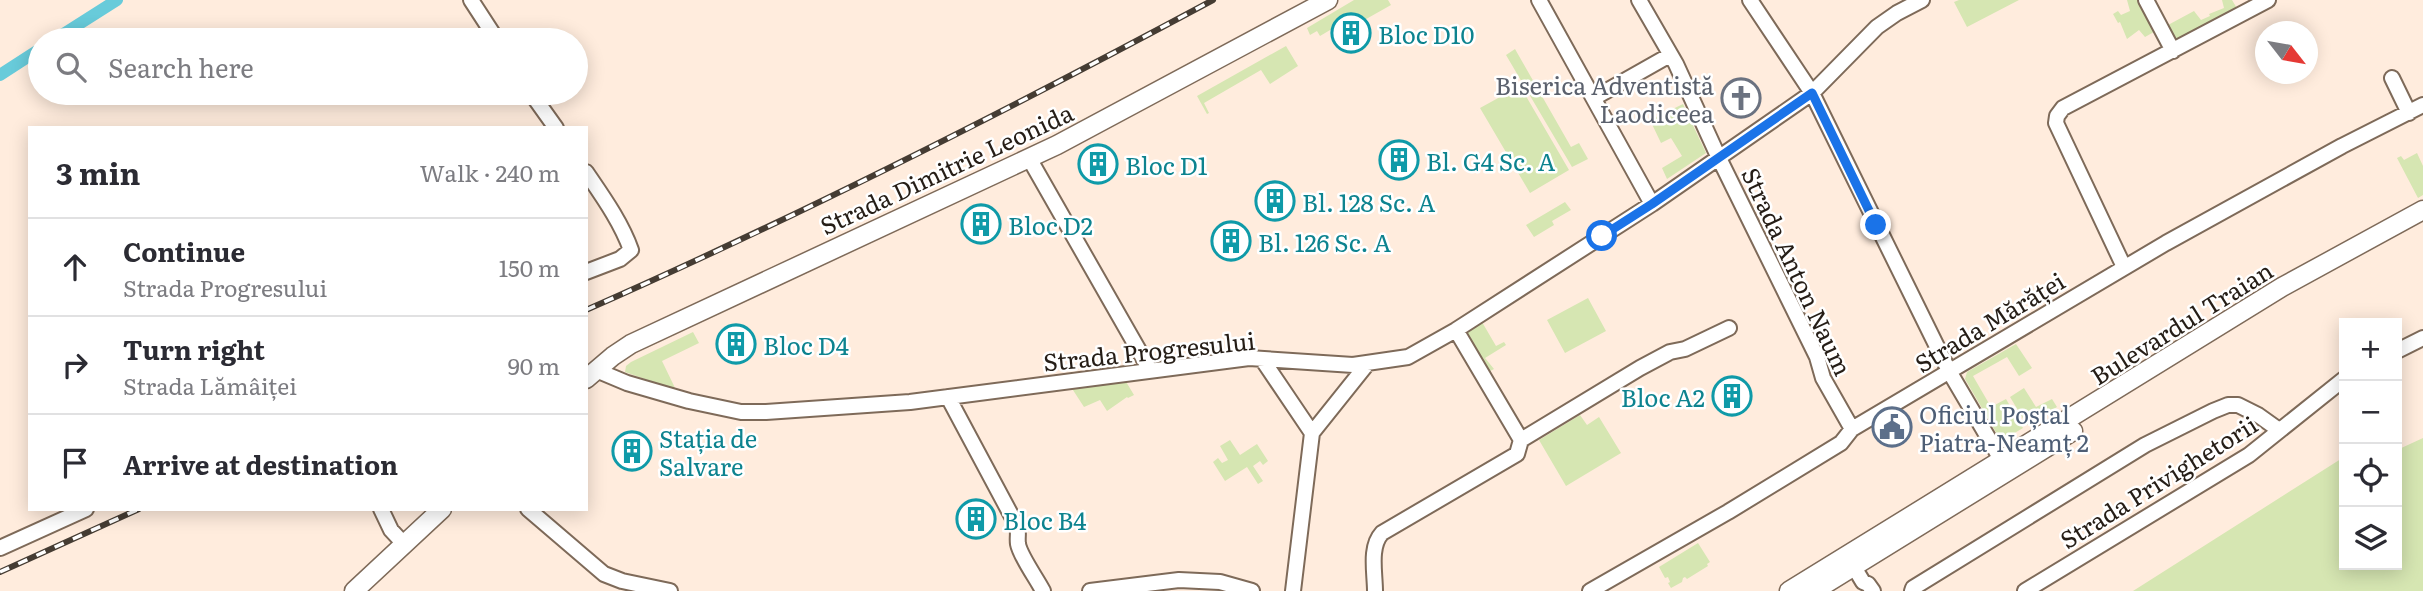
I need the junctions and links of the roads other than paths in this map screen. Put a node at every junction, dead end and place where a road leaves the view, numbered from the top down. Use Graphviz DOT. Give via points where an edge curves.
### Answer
graph roads {
  1 [pos="471,0"];
  2 [pos="1328,0"];
  3 [pos="1539,0"];
  4 [pos="1639,0"];
  5 [pos="1750,0"];
  6 [pos="1922,0"];
  7 [pos="2146,0"];
  8 [pos="2268,0"];
  9 [pos="2252,4"];
  10 [pos="1894,6"];
  11 [pos="489,28"];
  12 [pos="2173,51"];
  13 [pos="1670,55"];
  14 [pos="2392,78"];
  15 [pos="1812,93"];
  16 [pos="1594,98"];
  17 [pos="540,105"];
  18 [pos="2423,105"];
  19 [pos="2409,113"];
  20 [pos="555,126"];
  21 [pos="1718,156"];
  22 [pos="1029,158"];
  23 [pos="588,175"];
  24 [pos="1652,204"];
  25 [pos="2423,209"];
  26 [pos="2423,222"];
  27 [pos="2124,267"];
  28 [pos="588,271"];
  29 [pos="1729,328"];
  30 [pos="1456,330"];
  31 [pos="2423,338"];
  32 [pos="2402,348"];
  33 [pos="1262,359"];
  34 [pos="1368,363"];
  35 [pos="1150,370"];
  36 [pos="1949,371"];
  37 [pos="591,375"];
  38 [pos="2341,381"];
  39 [pos="948,397"];
  40 [pos="1852,429"];
  41 [pos="2279,430"];
  42 [pos="1312,433"];
  43 [pos="1521,440"];
  44 [pos="2005,466"];
  45 [pos="82,511"];
  46 [pos="382,511"];
  47 [pos="440,511"];
  48 [pos="530,511"];
  49 [pos="404,544"];
  50 [pos="0,548"];
  51 [pos="1854,566"];
  52 [pos="1911,590"];
  53 [pos="354,591"];
  54 [pos="670,591"];
  55 [pos="1044,591"];
  56 [pos="1090,591"];
  57 [pos="1252,591"];
  58 [pos="1293,591"];
  59 [pos="1375,591"];
  60 [pos="1590,591"];
  61 [pos="1788,591"];
  62 [pos="1814,591"];
  63 [pos="1873,591"];
  64 [pos="2025,591"];
  1 -- 11 [label="street"];
  2 -- 22 [label="main road, Strada Dimitrie Leonida"];
  3 -- 16 [label="street"];
  4 -- 13 [label="street, Strada Anton Naum"];
  5 -- 15 [label="street"];
  6 -- 10 [label="street, Strada Progresului"];
  7 -- 12 [label="street"];
  8 -- 9 [label="street"];
  9 -- 12 [label="street"];
  10 -- 15 [label="street, Strada Progresului"];
  12 -- 27 [label="street" via="2063,108 2057,116 2056,123"];
  13 -- 16 [label="street"];
  13 -- 21 [label="street, Strada Anton Naum"];
  14 -- 19 [label="street"];
  15 -- 21 [label="street, Strada Progresului"];
  15 -- 36 [label="street"];
  16 -- 24 [label="street"];
  17 -- 20 [label="street"];
  18 -- 19 [label="street, Strada Mărăței"];
  19 -- 27 [label="street, Strada Mărăței"];
  21 -- 24 [label="street, Strada Progresului"];
  21 -- 40 [label="street, Strada Anton Naum" via="1823,378"];
  22 -- 35 [label="street"];
  22 -- 37 [label="main road, Strada Dimitrie Leonida" via="662,328 631,344"];
  23 -- 28 [label="street" via="631,250"];
  24 -- 30 [label="street, Strada Progresului"];
  25 -- 44 [label="main road, Bulevardul Traian" via="2281,287"];
  26 -- 44 [label="main road, Bulevardul Traian" via="2317,277"];
  27 -- 36 [label="street, Strada Mărăței"];
  29 -- 43 [label="street" via="1640,368"];
  30 -- 34 [label="street, Strada Progresului" via="1408,357"];
  30 -- 43 [label="street"];
  31 -- 32 [label="street"];
  33 -- 34 [label="street, Strada Progresului"];
  33 -- 35 [label="street, Strada Progresului"];
  33 -- 42 [label="street"];
  34 -- 42 [label="street"];
  35 -- 39 [label="street, Strada Progresului"];
  36 -- 40 [label="street, Strada Mărăței"];
  36 -- 44 [label="street"];
  37 -- 39 [label="street, Strada Progresului" via="741,412 822,410"];
  38 -- 41 [label="street, Strada Privighetorii"];
  39 -- 55 [label="street" via="1017,526 1021,551"];
  40 -- 60 [label="street, Strada Mărăței" via="1842,443"];
  41 -- 52 [label="street" via="2238,405 2213,411 2145,445"];
  41 -- 64 [label="street, Strada Privighetorii" via="2249,455"];
  42 -- 58 [label="street"];
  43 -- 59 [label="street" via="1517,454 1377,538"];
  44 -- 51 [label="main road, Bulevardul Traian"];
  44 -- 61 [label="main road, Bulevardul Traian"];
  45 -- 50 [label="street"];
  46 -- 49 [label="street"];
  47 -- 49 [label="main road"];
  48 -- 54 [label="street" via="604,574"];
  49 -- 53 [label="main road"];
  51 -- 62 [label="main road, Bulevardul Traian"];
  51 -- 63 [label="street"];
  56 -- 57 [label="street" via="1190,580"];
}
